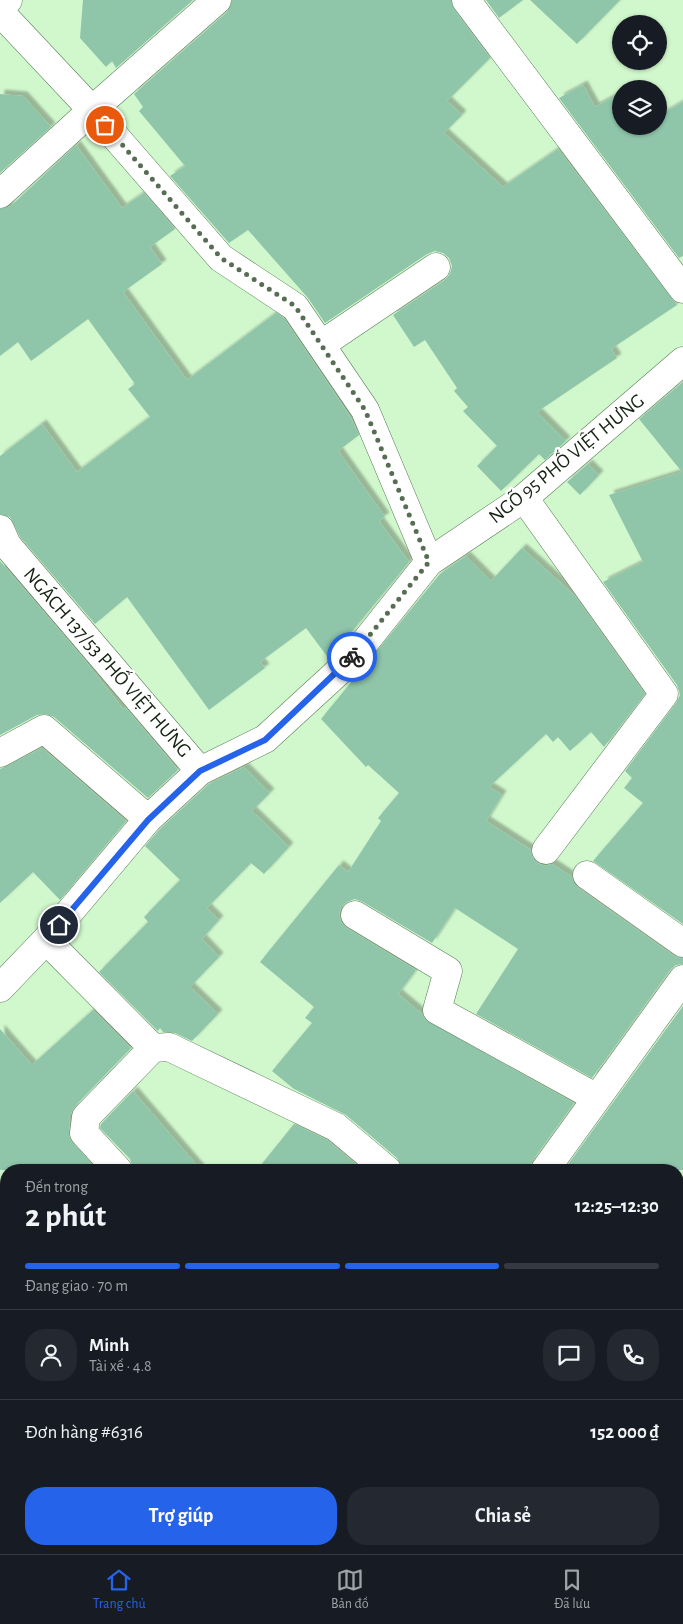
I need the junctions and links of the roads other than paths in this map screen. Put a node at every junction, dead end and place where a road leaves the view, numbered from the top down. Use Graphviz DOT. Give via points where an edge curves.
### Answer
graph roads {
  1 [pos="8,0"];
  2 [pos="217,0"];
  3 [pos="466,0"];
  4 [pos="0,7"];
  5 [pos="0,12"];
  6 [pos="92,110"];
  7 [pos="0,194"];
  8 [pos="436,267"];
  9 [pos="683,288"];
  10 [pos="322,344"];
  11 [pos="683,361"];
  12 [pos="524,498"];
  13 [pos="0,529"];
  14 [pos="429,562"];
  15 [pos="0,753"];
  16 [pos="200,771"];
  17 [pos="148,820"];
  18 [pos="546,850"];
  19 [pos="587,875"];
  20 [pos="354,915"];
  21 [pos="46,940"];
  22 [pos="683,943"];
  23 [pos="683,979"];
  24 [pos="0,988"];
  25 [pos="153,1048"];
  26 [pos="596,1098"];
  27 [pos="112,1164"];
  28 [pos="380,1164"];
  29 [pos="549,1164"];
  1 -- 4 [label="street"];
  2 -- 6 [label="street"];
  3 -- 9 [label="street"];
  5 -- 6 [label="street"];
  6 -- 7 [label="street"];
  6 -- 10 [label="street" via="221,258 295,306"];
  8 -- 10 [label="street"];
  10 -- 14 [label="street" via="365,410"];
  11 -- 12 [label="street, NGÕ 95 PHỐ VIỆT HƯNG"];
  12 -- 14 [label="street, NGÕ 95 PHỐ VIỆT HƯNG"];
  12 -- 18 [label="street" via="664,694"];
  13 -- 16 [label="street, NGÁCH 137/53 PHỐ VIỆT HƯNG" via="8,545"];
  14 -- 16 [label="street, NGÕ 95 PHỐ VIỆT HƯNG" via="348,662 265,740"];
  15 -- 17 [label="street" via="44,729"];
  16 -- 17 [label="street, NGÕ 95 PHỐ VIỆT HƯNG"];
  17 -- 21 [label="street, NGÕ 95 PHỐ VIỆT HƯNG"];
  19 -- 22 [label="street"];
  20 -- 26 [label="street" via="448,971 437,1010"];
  21 -- 24 [label="street, NGÕ 95 PHỐ VIỆT HƯNG"];
  21 -- 25 [label="street"];
  23 -- 26 [label="street"];
  25 -- 27 [label="street" via="86,1116 84,1133"];
  25 -- 28 [label="street" via="169,1047 336,1127"];
  26 -- 29 [label="street"];
}
